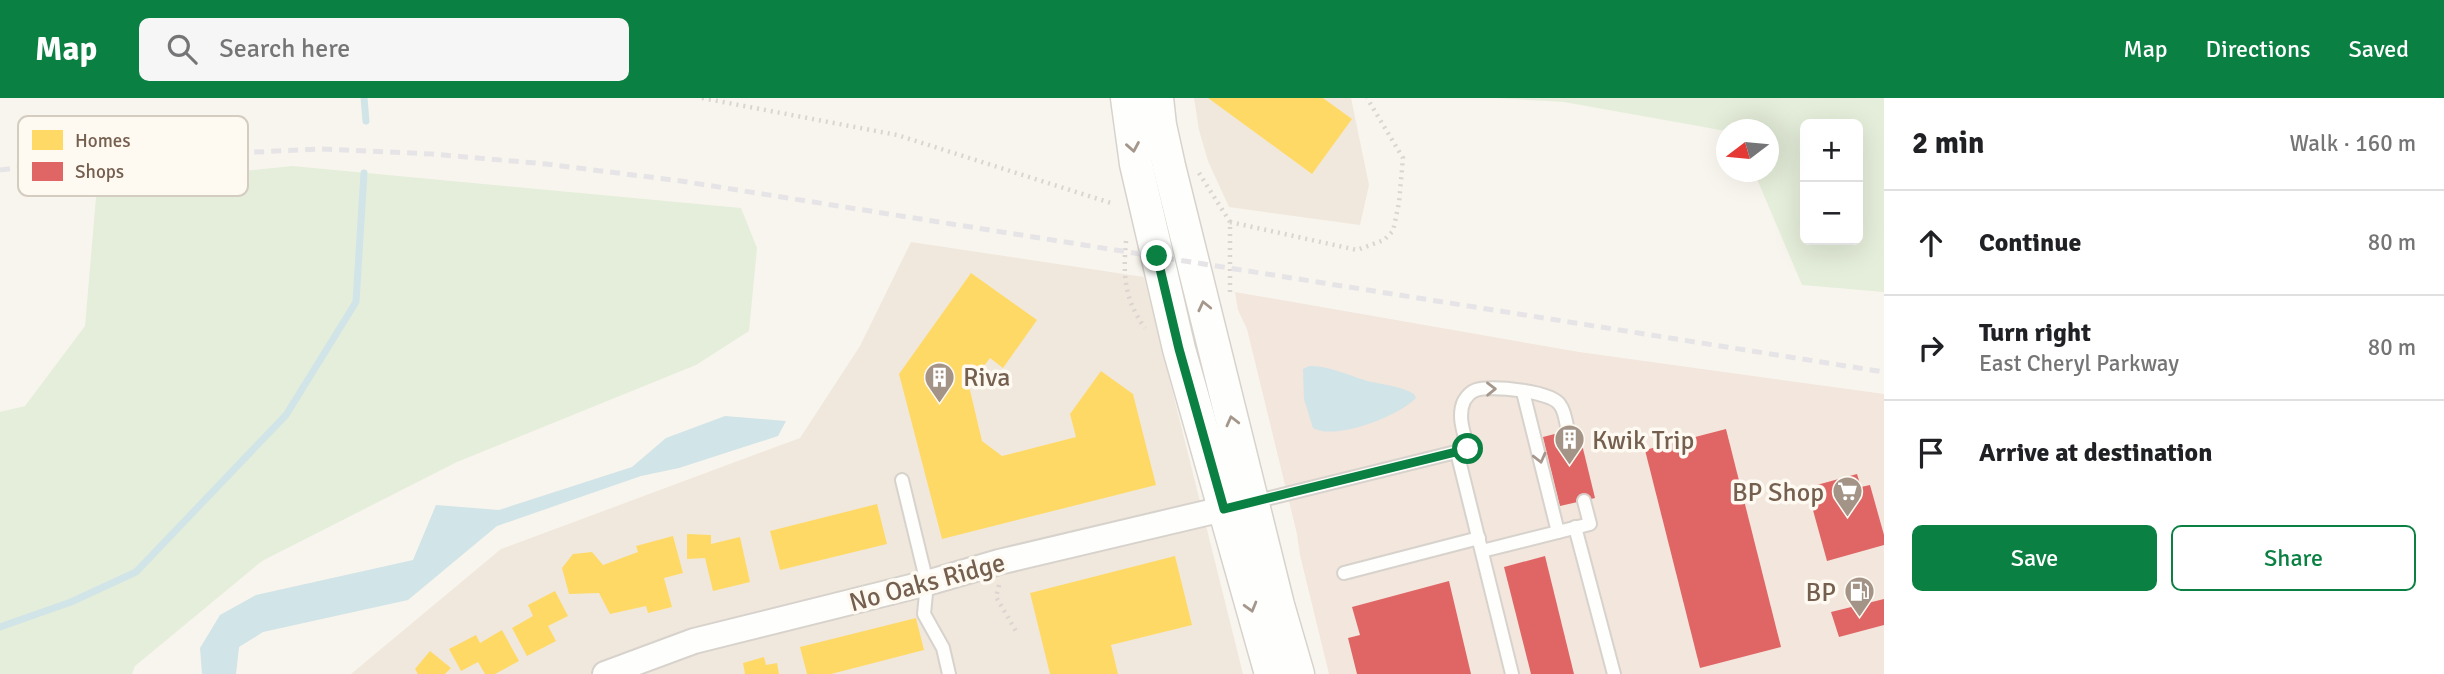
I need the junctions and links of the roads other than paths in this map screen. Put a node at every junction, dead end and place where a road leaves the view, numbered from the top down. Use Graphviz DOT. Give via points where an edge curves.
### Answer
graph roads {
  1 [pos="1127,98"];
  2 [pos="1157,98"];
  3 [pos="1524,392"];
  4 [pos="1568,431"];
  5 [pos="1462,450"];
  6 [pos="902,480"];
  7 [pos="1584,501"];
  8 [pos="1238,506"];
  9 [pos="1576,527"];
  10 [pos="1558,532"];
  11 [pos="1479,538"];
  12 [pos="1482,551"];
  13 [pos="1344,573"];
  14 [pos="927,583"];
  15 [pos="605,674"];
  16 [pos="949,674"];
  17 [pos="1271,674"];
  18 [pos="1298,674"];
  19 [pos="1512,674"];
  20 [pos="1614,674"];
  1 -- 8 [label="street, one-way" via="1136,164 1179,349"];
  8 -- 2 [label="street, one-way"];
  3 -- 4 [label="lane" via="1555,399"];
  5 -- 3 [label="lane, one-way" via="1460,416 1469,393 1492,387"];
  3 -- 10 [label="lane, one-way"];
  5 -- 8 [label="lane"];
  5 -- 11 [label="lane"];
  6 -- 14 [label="lane"];
  7 -- 9 [label="lane" via="1590,524"];
  8 -- 14 [label="street, No Oaks Ridge"];
  8 -- 17 [label="street, one-way"];
  8 -- 18 [label="street" via="1278,605"];
  9 -- 10 [label="lane"];
  9 -- 20 [label="lane"];
  10 -- 12 [label="lane"];
  11 -- 12 [label="lane"];
  11 -- 13 [label="lane"];
  12 -- 19 [label="lane"];
  14 -- 15 [label="street, No Oaks Ridge" via="694,641"];
  14 -- 16 [label="lane" via="924,614 943,648"];
}
